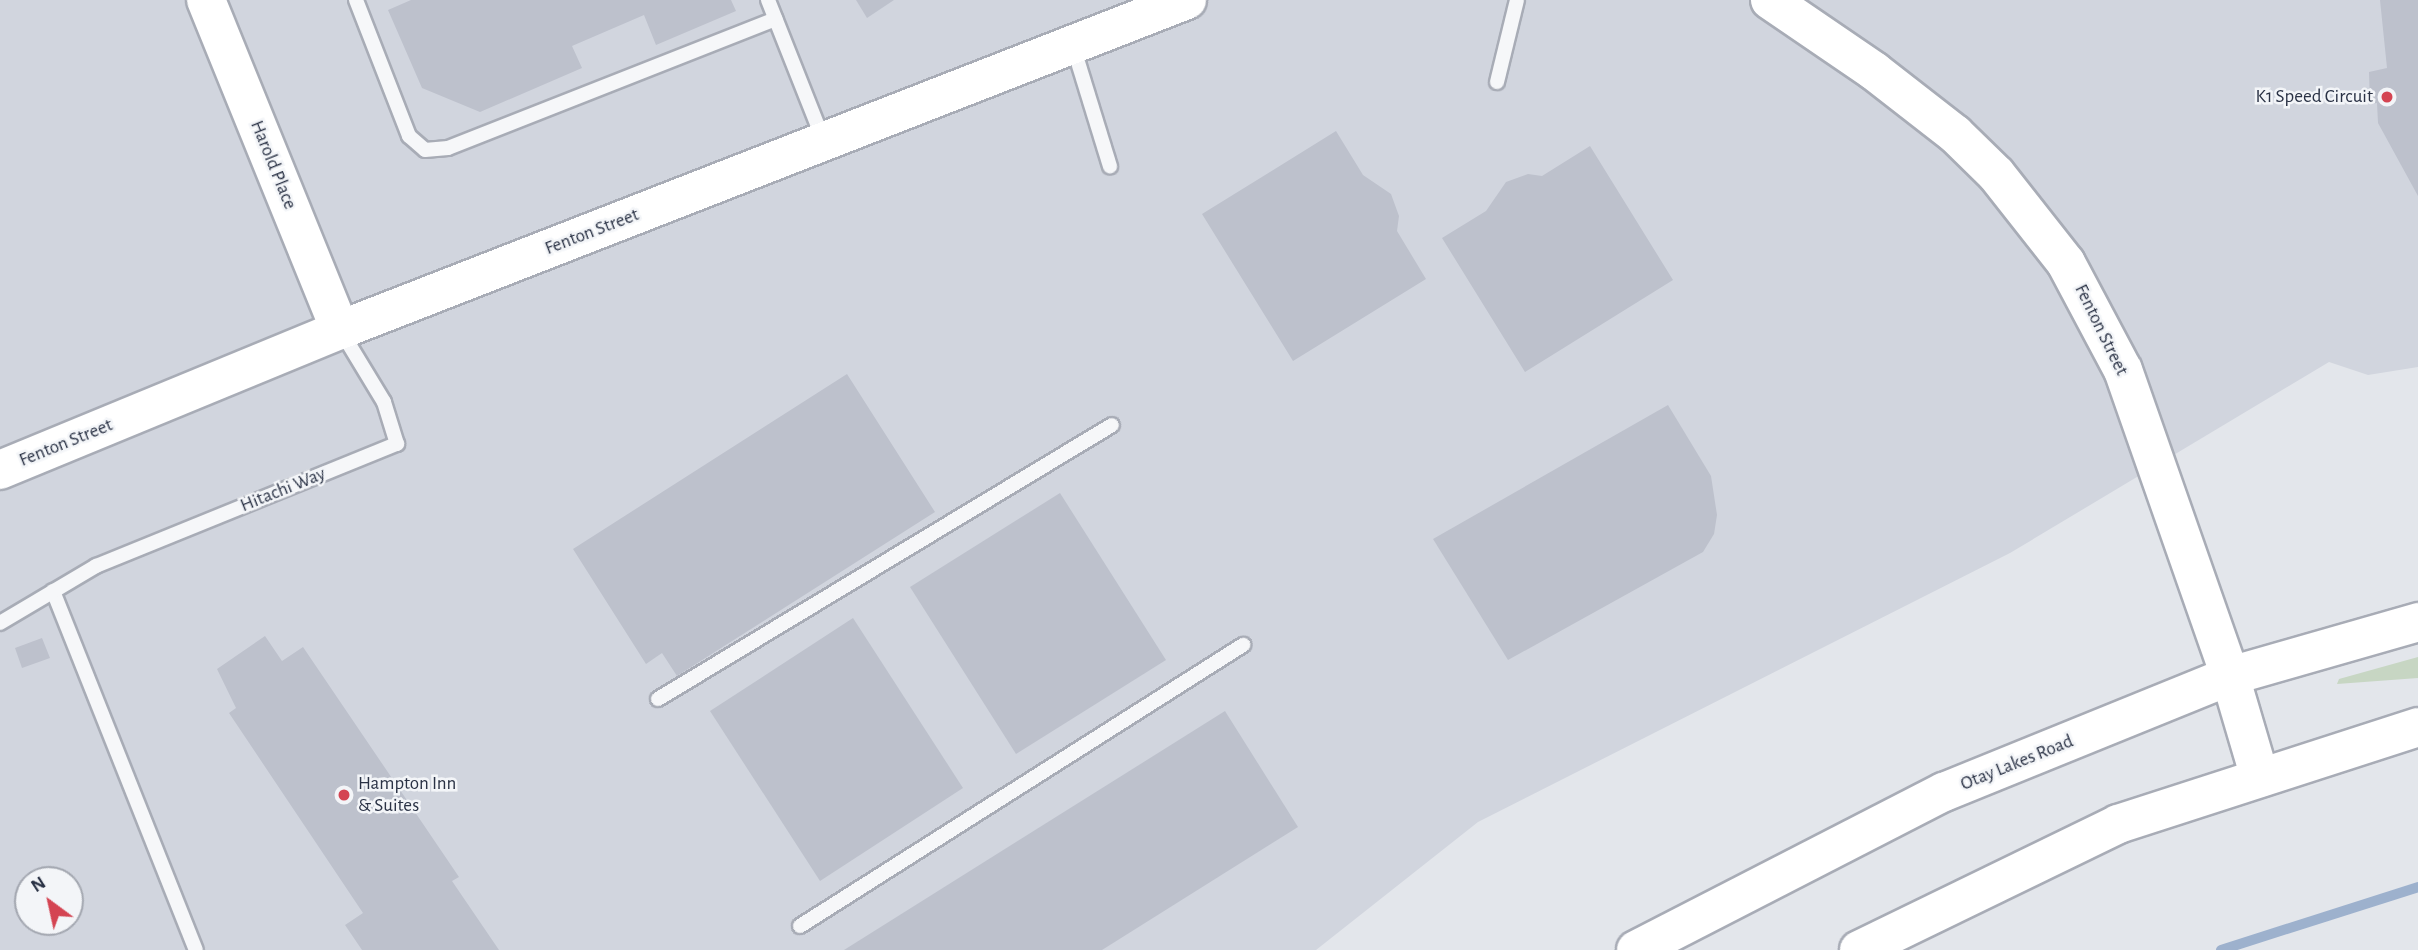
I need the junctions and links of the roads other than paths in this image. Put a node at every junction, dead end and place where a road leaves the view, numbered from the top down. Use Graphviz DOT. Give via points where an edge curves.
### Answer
graph roads {
  1 [pos="206,0"];
  2 [pos="356,0"];
  3 [pos="768,0"];
  4 [pos="1187,0"];
  5 [pos="1517,0"];
  6 [pos="1770,0"];
  7 [pos="776,19"];
  8 [pos="1073,44"];
  9 [pos="1497,82"];
  10 [pos="824,141"];
  11 [pos="1110,166"];
  12 [pos="340,330"];
  13 [pos="1112,425"];
  14 [pos="0,470"];
  15 [pos="53,591"];
  16 [pos="2418,622"];
  17 [pos="0,623"];
  18 [pos="1243,645"];
  19 [pos="2230,677"];
  20 [pos="658,699"];
  21 [pos="2418,727"];
  22 [pos="2260,778"];
  23 [pos="800,926"];
  24 [pos="196,950"];
  25 [pos="1636,950"];
  26 [pos="1859,950"];
  1 -- 12 [label="street, Harold Place"];
  2 -- 7 [label="lane" via="409,136 425,149 448,148"];
  3 -- 7 [label="lane"];
  4 -- 8 [label="street, Fenton Street"];
  5 -- 9 [label="lane"];
  6 -- 19 [label="street, Fenton Street" via="1885,78 1955,134 1996,174 2066,263 2123,370"];
  7 -- 10 [label="lane"];
  8 -- 10 [label="street, Fenton Street"];
  8 -- 11 [label="lane"];
  10 -- 12 [label="street, Fenton Street"];
  12 -- 14 [label="street, Fenton Street"];
  12 -- 15 [label="lane, Hitachi Way" via="384,402 397,444 138,547"];
  13 -- 20 [label="lane"];
  15 -- 17 [label="lane, Hitachi Way"];
  15 -- 24 [label="lane"];
  16 -- 19 [label="street, Otay Lakes Road"];
  18 -- 23 [label="lane"];
  19 -- 22 [label="street, Fenton Street"];
  19 -- 25 [label="street, Otay Lakes Road" via="1944,792"];
  21 -- 22 [label="street"];
  22 -- 26 [label="street" via="2118,824"];
}
